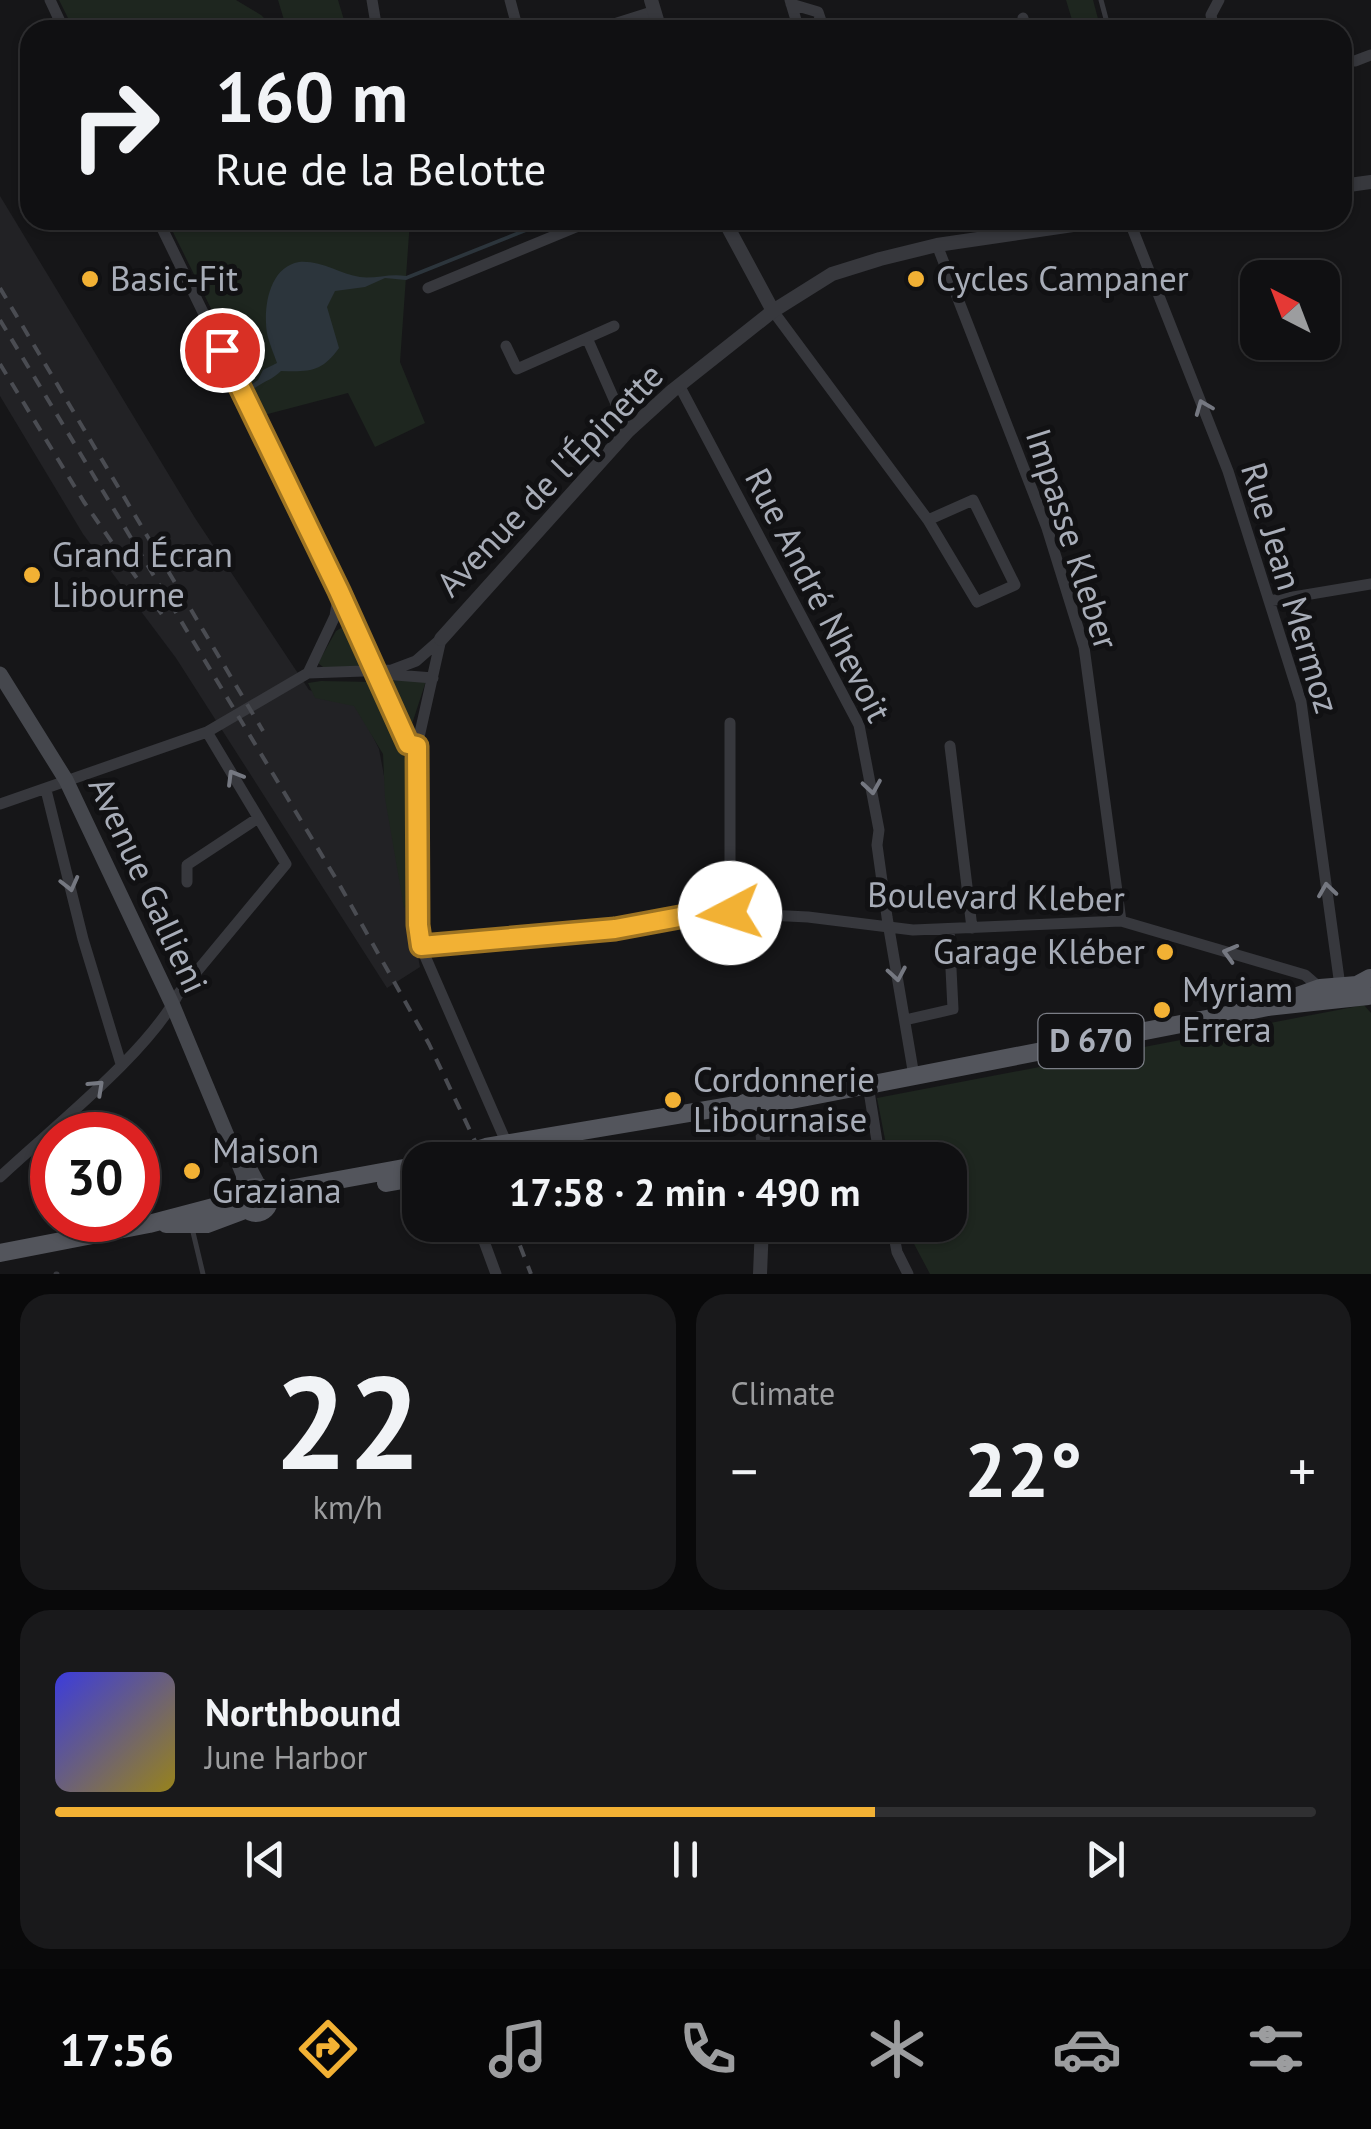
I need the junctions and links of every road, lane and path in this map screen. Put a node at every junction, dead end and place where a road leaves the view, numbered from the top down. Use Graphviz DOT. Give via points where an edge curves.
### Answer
graph roads {
  1 [pos="790,2"];
  2 [pos="653,6"];
  3 [pos="619,20"];
  4 [pos="821,20"];
  5 [pos="1371,55"];
  6 [pos="1355,61"];
  7 [pos="163,230"];
  8 [pos="569,230"];
  9 [pos="729,230"];
  10 [pos="1022,230"];
  11 [pos="1134,230"];
  12 [pos="937,244"];
  13 [pos="428,288"];
  14 [pos="773,310"];
  15 [pos="614,326"];
  16 [pos="587,338"];
  17 [pos="506,346"];
  18 [pos="680,385"];
  19 [pos="628,430"];
  20 [pos="928,520"];
  21 [pos="1371,584"];
  22 [pos="339,591"];
  23 [pos="1269,601"];
  24 [pos="441,639"];
  25 [pos="374,672"];
  26 [pos="0,674"];
  27 [pos="308,674"];
  28 [pos="432,678"];
  29 [pos="730,722"];
  30 [pos="206,732"];
  31 [pos="417,746"];
  32 [pos="950,746"];
  33 [pos="66,780"];
  34 [pos="46,790"];
  35 [pos="0,804"];
  36 [pos="258,818"];
  37 [pos="187,882"];
  38 [pos="730,913"];
  39 [pos="1121,921"];
  40 [pos="888,927"];
  41 [pos="949,928"];
  42 [pos="972,928"];
  43 [pos="421,946"];
  44 [pos="1340,986"];
  45 [pos="1370,987"];
  46 [pos="1320,988"];
  47 [pos="173,1006"];
  48 [pos="1268,1007"];
  49 [pos="904,1020"];
  50 [pos="122,1064"];
  51 [pos="914,1076"];
  52 [pos="868,1085"];
  53 [pos="753,1114"];
  54 [pos="506,1142"];
  55 [pos="572,1142"];
  56 [pos="760,1142"];
  57 [pos="877,1142"];
  58 [pos="402,1168"];
  59 [pos="0,1177"];
  60 [pos="402,1179"];
  61 [pos="255,1198"];
  62 [pos="160,1221"];
  63 [pos="160,1224"];
  64 [pos="191,1225"];
  65 [pos="57,1242"];
  66 [pos="484,1242"];
  67 [pos="761,1242"];
  68 [pos="895,1242"];
  69 [pos="0,1253"];
  70 [pos="203,1274"];
  71 [pos="496,1274"];
  72 [pos="760,1274"];
  73 [pos="908,1274"];
  1 -- 4 [label="street" via="818,12"];
  2 -- 3 [label="street"];
  5 -- 6 [label="street"];
  7 -- 22 [label="street"];
  8 -- 13 [label="street"];
  9 -- 14 [label="street"];
  10 -- 12 [label="street, Avenue de l'Épinette"];
  23 -- 11 [label="street, Rue Jean Mermoz, one-way" via="1228,471"];
  12 -- 14 [label="street, Avenue de l'Épinette" via="832,274"];
  12 -- 39 [label="street, Impasse Kleber" via="1047,528 1084,647"];
  14 -- 18 [label="street, Avenue de l'Épinette"];
  14 -- 20 [label="street"];
  15 -- 16 [label="street"];
  16 -- 17 [label="street" via="516,369"];
  16 -- 19 [label="street"];
  18 -- 19 [label="street, Avenue de l'Épinette"];
  18 -- 40 [label="street, Rue André Nhevoit, one-way" via="859,725"];
  19 -- 24 [label="street, Avenue de l'Épinette"];
  20 -- 20 [label="street" via="977,602 1015,585 973,500"];
  21 -- 23 [label="street"];
  22 -- 25 [label="street"];
  22 -- 27 [label="street"];
  44 -- 23 [label="street, Rue Jean Mermoz, one-way" via="1301,702"];
  24 -- 25 [label="street, Avenue de l'Épinette" via="416,661"];
  24 -- 28 [label="street"];
  25 -- 27 [label="street, Avenue de l'Épinette"];
  25 -- 28 [label="street, Avenue de l'Épinette"];
  25 -- 31 [label="street" via="408,744"];
  26 -- 33 [label="main road, Avenue Gallieni"];
  27 -- 30 [label="street, Avenue de l'Épinette"];
  28 -- 31 [label="street"];
  29 -- 38 [label="street"];
  30 -- 33 [label="street, Avenue de l'Épinette"];
  36 -- 30 [label="street, one-way"];
  31 -- 43 [label="street"];
  32 -- 42 [label="street"];
  33 -- 34 [label="street, Avenue de l'Épinette"];
  33 -- 47 [label="main road, Avenue Gallieni"];
  34 -- 35 [label="street, Avenue de l'Épinette"];
  34 -- 50 [label="street, one-way"];
  36 -- 37 [label="street" via="187,865"];
  36 -- 47 [label="street" via="286,864"];
  38 -- 40 [label="street, Boulevard Kleber"];
  38 -- 43 [label="street, Boulevard Kleber"];
  39 -- 42 [label="street, Boulevard Kleber"];
  46 -- 39 [label="street, Boulevard Kleber, one-way" via="1306,975"];
  40 -- 41 [label="street, Boulevard Kleber"];
  40 -- 49 [label="street, Rue André Nhevoit, one-way"];
  41 -- 42 [label="street, Boulevard Kleber"];
  41 -- 49 [label="street" via="952,1010"];
  43 -- 54 [label="street"];
  44 -- 45 [label="main road, D 670"];
  44 -- 46 [label="main road, D 670"];
  45 -- 48 [label="main road, D 670"];
  46 -- 48 [label="main road, D 670"];
  47 -- 50 [label="street"];
  47 -- 61 [label="main road, Avenue Gallieni"];
  48 -- 51 [label="main road, D 670"];
  49 -- 51 [label="street, Rue André Nhevoit"];
  59 -- 50 [label="street, one-way"];
  51 -- 52 [label="main road, D 670"];
  52 -- 53 [label="main road, D 670" via="771,1104 771,1116"];
  52 -- 57 [label="street"];
  53 -- 55 [label="main road"];
  53 -- 56 [label="street"];
  58 -- 61 [label="main road"];
  60 -- 61 [label="main road"];
  61 -- 62 [label="main road"];
  61 -- 64 [label="main road" via="207,1224"];
  63 -- 64 [label="main road"];
  64 -- 70 [label="lane"];
  65 -- 69 [label="main road"];
  66 -- 71 [label="street"];
  67 -- 72 [label="street"];
  68 -- 73 [label="street"];
}
